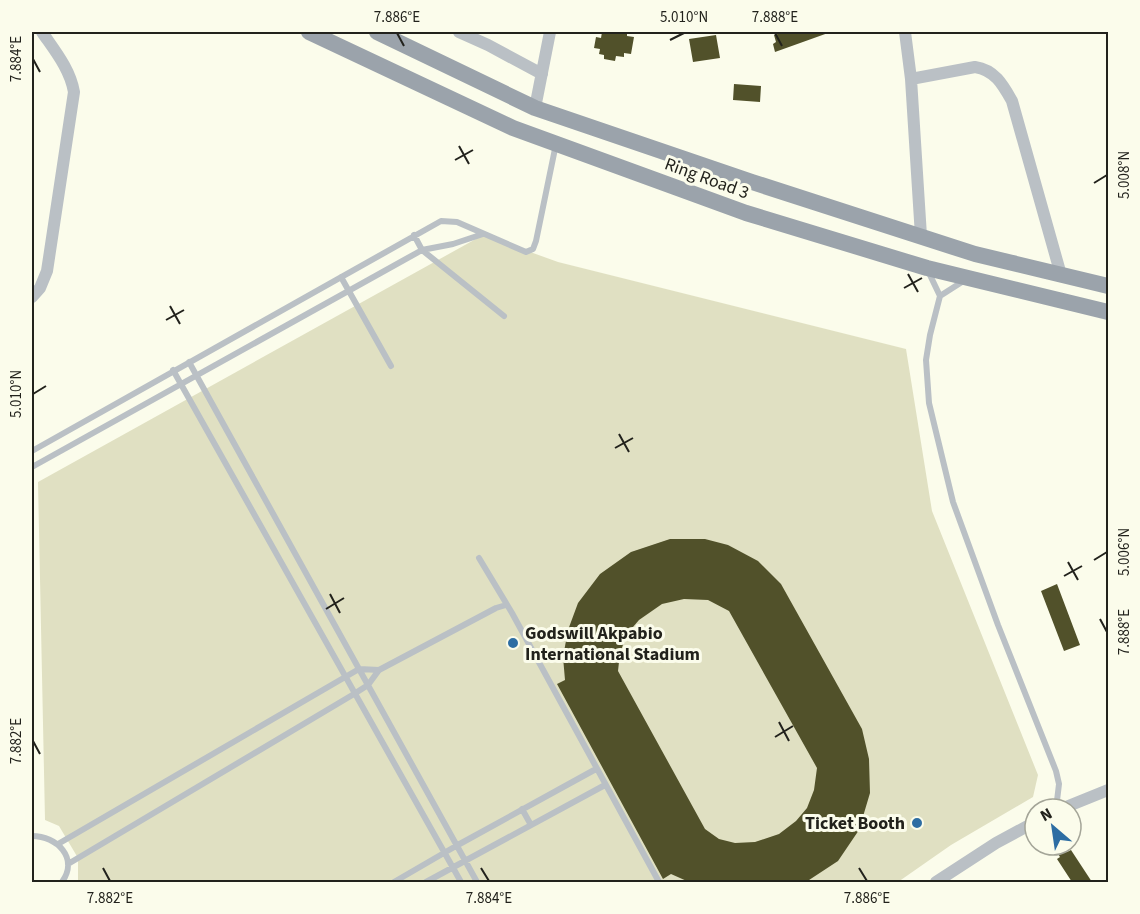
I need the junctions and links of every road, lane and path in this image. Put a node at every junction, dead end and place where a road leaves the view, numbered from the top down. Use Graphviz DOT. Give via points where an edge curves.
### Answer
graph roads {
  1 [pos="42,32"];
  2 [pos="309,32"];
  3 [pos="377,32"];
  4 [pos="459,32"];
  5 [pos="550,32"];
  6 [pos="905,32"];
  7 [pos="542,74"];
  8 [pos="911,79"];
  9 [pos="535,108"];
  10 [pos="556,144"];
  11 [pos="484,234"];
  12 [pos="414,235"];
  13 [pos="921,236"];
  14 [pos="422,250"];
  15 [pos="927,268"];
  16 [pos="1061,275"];
  17 [pos="341,277"];
  18 [pos="967,279"];
  19 [pos="1108,286"];
  20 [pos="349,291"];
  21 [pos="32,297"];
  22 [pos="940,297"];
  23 [pos="1108,312"];
  24 [pos="504,316"];
  25 [pos="189,362"];
  26 [pos="391,366"];
  27 [pos="173,370"];
  28 [pos="197,376"];
  29 [pos="181,385"];
  30 [pos="32,451"];
  31 [pos="32,467"];
  32 [pos="479,558"];
  33 [pos="506,605"];
  34 [pos="359,669"];
  35 [pos="379,670"];
  36 [pos="345,678"];
  37 [pos="368,685"];
  38 [pos="354,694"];
  39 [pos="596,769"];
  40 [pos="605,785"];
  41 [pos="1106,794"];
  42 [pos="1057,797"];
  43 [pos="1083,802"];
  44 [pos="522,809"];
  45 [pos="531,825"];
  46 [pos="1023,828"];
  47 [pos="32,836"];
  48 [pos="58,844"];
  49 [pos="456,846"];
  50 [pos="444,854"];
  51 [pos="464,861"];
  52 [pos="68,864"];
  53 [pos="452,868"];
  54 [pos="64,881"];
  55 [pos="394,882"];
  56 [pos="426,882"];
  57 [pos="461,882"];
  58 [pos="477,882"];
  59 [pos="659,882"];
  60 [pos="936,882"];
  1 -- 21 [label="street" via="72,80 74,93 47,271"];
  2 -- 10 [label="main road, Ring Road 3" via="513,128"];
  3 -- 9 [label="main road, Ring Road 3"];
  4 -- 7 [label="street"];
  5 -- 7 [label="street"];
  6 -- 8 [label="street"];
  7 -- 9 [label="street"];
  8 -- 13 [label="street"];
  8 -- 16 [label="street" via="975,67 986,68 1001,82 1012,101"];
  9 -- 13 [label="main road, Ring Road 3"];
  10 -- 11 [label="lane" via="533,249 526,252"];
  10 -- 15 [label="main road, Ring Road 3" via="746,213"];
  11 -- 12 [label="lane" via="457,222 441,221"];
  11 -- 14 [label="lane"];
  12 -- 14 [label="lane"];
  12 -- 17 [label="lane"];
  13 -- 16 [label="main road, Ring Road 3"];
  14 -- 20 [label="lane"];
  14 -- 24 [label="lane"];
  15 -- 18 [label="main road, Ring Road 3"];
  15 -- 22 [label="lane"];
  16 -- 19 [label="main road, Ring Road 3"];
  17 -- 20 [label="lane"];
  17 -- 25 [label="lane"];
  18 -- 22 [label="lane"];
  18 -- 23 [label="main road, Ring Road 3"];
  20 -- 26 [label="lane"];
  20 -- 28 [label="lane"];
  22 -- 42 [label="lane" via="926,360 929,403 953,502 1056,771"];
  25 -- 27 [label="lane"];
  25 -- 28 [label="lane"];
  27 -- 29 [label="lane"];
  27 -- 30 [label="lane"];
  28 -- 29 [label="lane"];
  28 -- 34 [label="lane"];
  29 -- 31 [label="lane"];
  29 -- 36 [label="lane"];
  32 -- 33 [label="lane"];
  33 -- 35 [label="lane"];
  33 -- 39 [label="lane"];
  34 -- 35 [label="lane"];
  34 -- 36 [label="lane"];
  34 -- 37 [label="lane"];
  35 -- 37 [label="lane"];
  36 -- 38 [label="lane"];
  36 -- 48 [label="lane"];
  37 -- 38 [label="lane"];
  37 -- 49 [label="lane"];
  38 -- 50 [label="lane"];
  38 -- 52 [label="lane"];
  39 -- 40 [label="lane"];
  39 -- 44 [label="lane"];
  40 -- 45 [label="lane"];
  40 -- 59 [label="lane"];
  41 -- 43 [label="street"];
  44 -- 45 [label="lane"];
  44 -- 49 [label="lane"];
  45 -- 51 [label="lane"];
  46 -- 60 [label="street"];
  47 -- 48 [label="lane"];
  48 -- 52 [label="lane"];
  49 -- 50 [label="lane"];
  49 -- 51 [label="lane"];
  50 -- 53 [label="lane"];
  50 -- 55 [label="lane"];
  51 -- 53 [label="lane"];
  51 -- 58 [label="lane"];
  52 -- 54 [label="lane"];
  53 -- 56 [label="lane"];
  53 -- 57 [label="lane"];
}
